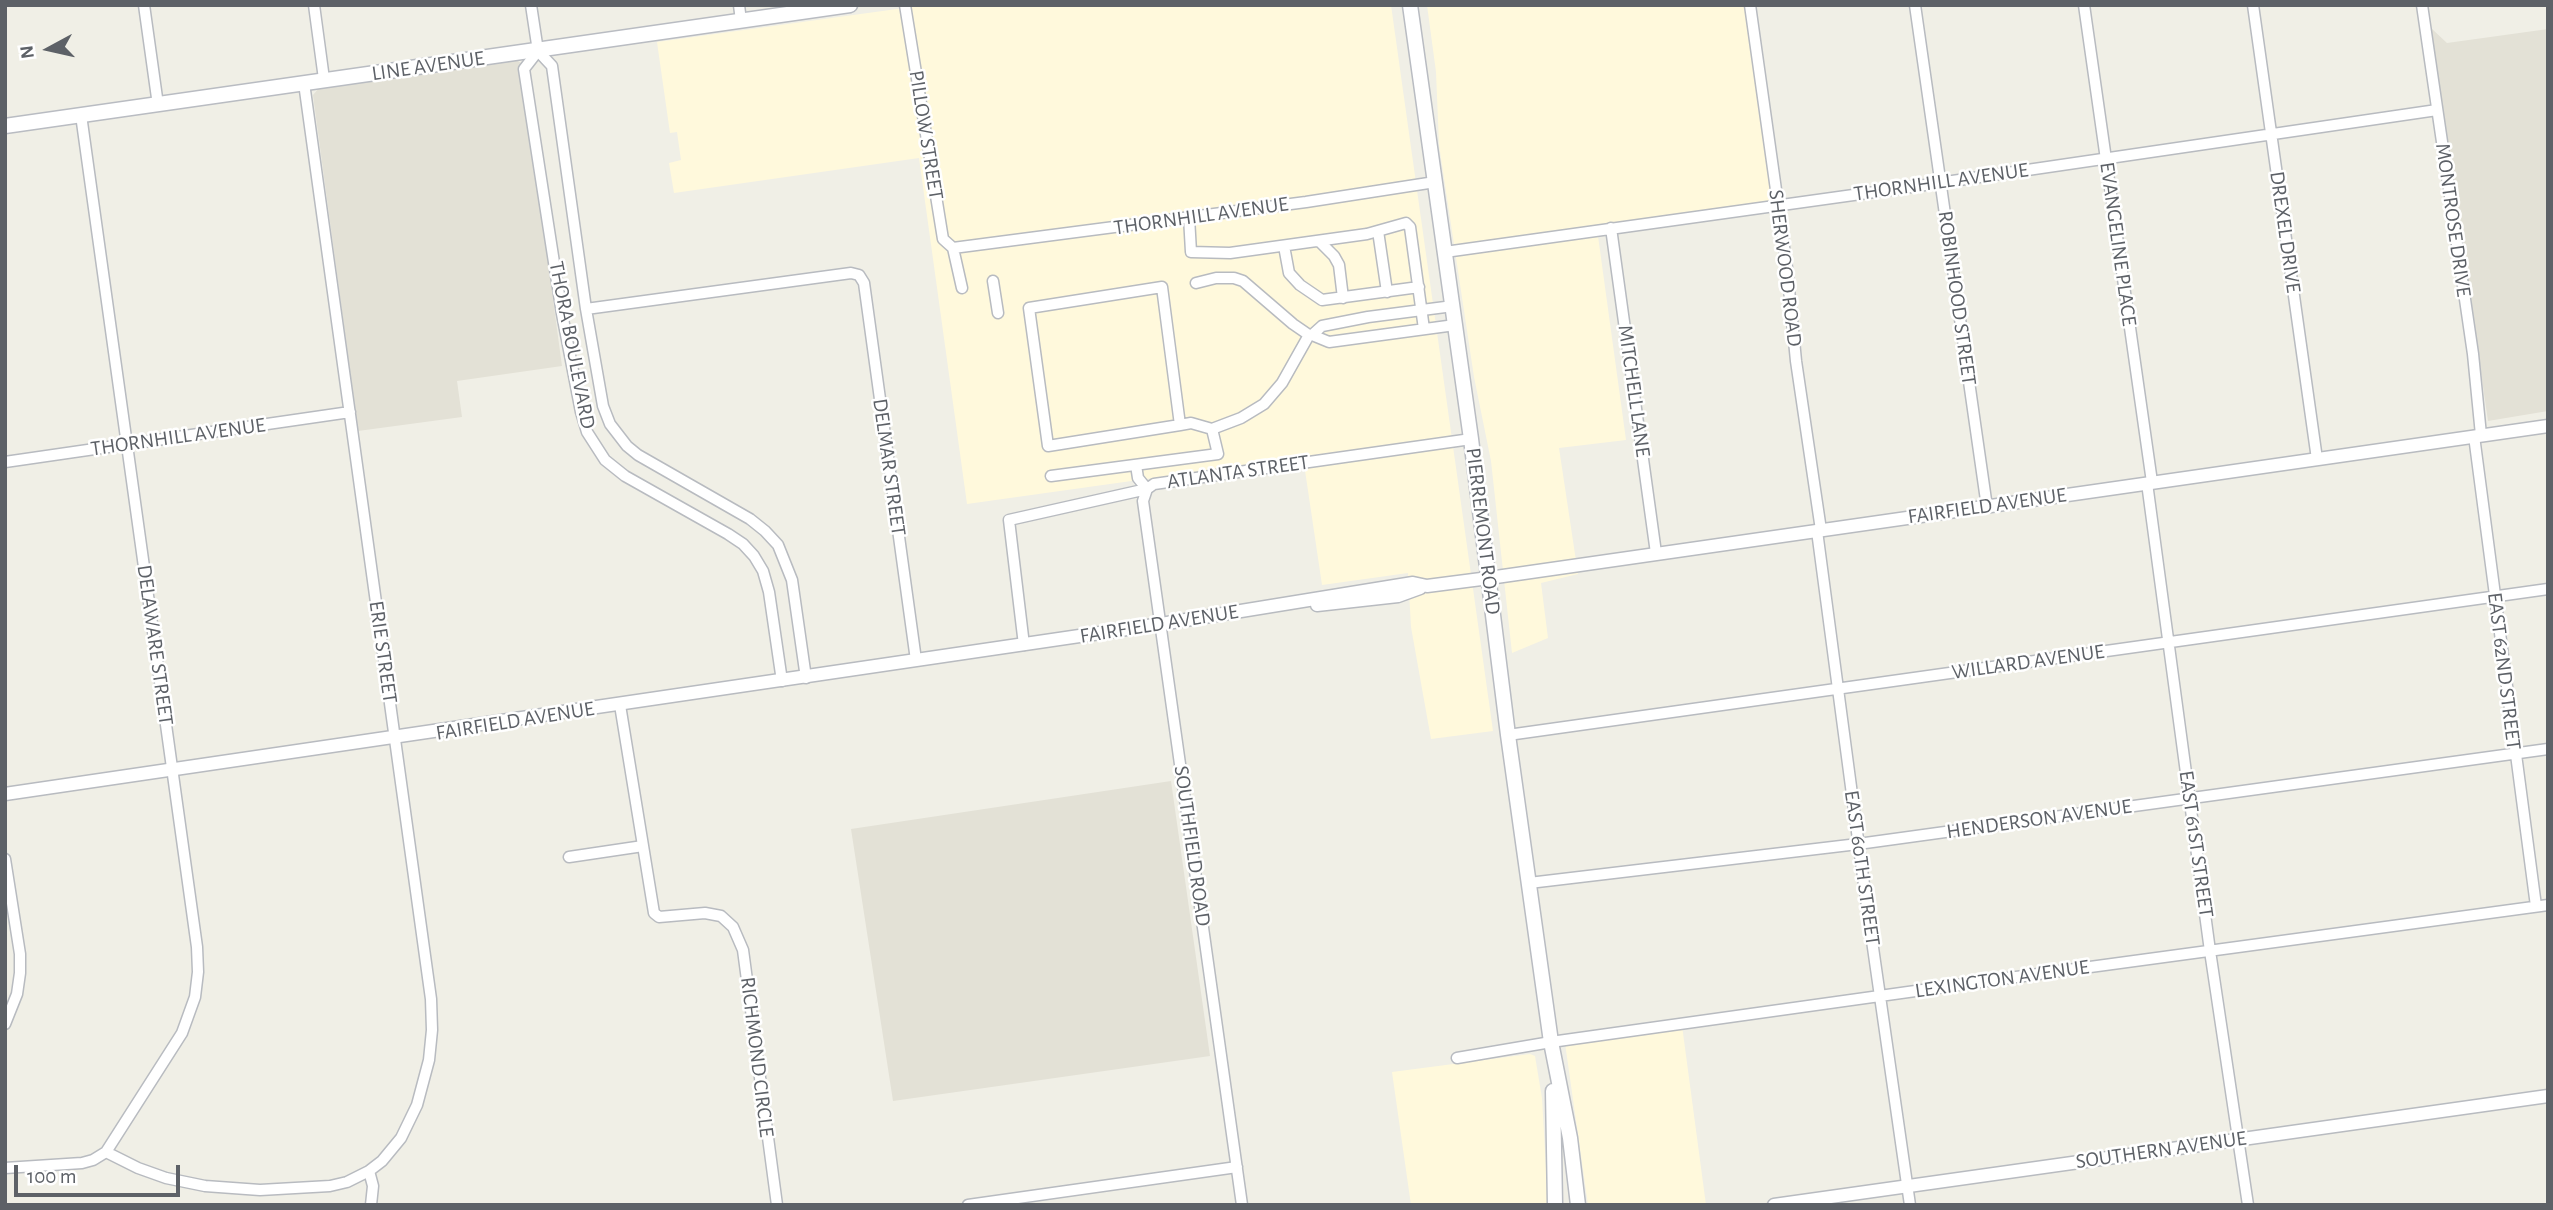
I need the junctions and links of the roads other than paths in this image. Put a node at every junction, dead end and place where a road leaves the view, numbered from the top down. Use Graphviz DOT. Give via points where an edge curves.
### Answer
graph roads {
  1 [pos="144,5"];
  2 [pos="314,5"];
  3 [pos="531,5"];
  4 [pos="739,5"];
  5 [pos="850,5"];
  6 [pos="905,5"];
  7 [pos="1410,5"];
  8 [pos="1750,5"];
  9 [pos="1915,5"];
  10 [pos="2084,5"];
  11 [pos="2253,5"];
  12 [pos="2422,5"];
  13 [pos="741,21"];
  14 [pos="538,51"];
  15 [pos="324,79"];
  16 [pos="304,83"];
  17 [pos="158,105"];
  18 [pos="2437,110"];
  19 [pos="81,115"];
  20 [pos="5,126"];
  21 [pos="2271,135"];
  22 [pos="2106,158"];
  23 [pos="1435,182"];
  24 [pos="1941,182"];
  25 [pos="1777,205"];
  26 [pos="1189,218"];
  27 [pos="1611,228"];
  28 [pos="1378,231"];
  29 [pos="1319,241"];
  30 [pos="1284,246"];
  31 [pos="954,248"];
  32 [pos="1445,252"];
  33 [pos="993,281"];
  34 [pos="1196,283"];
  35 [pos="1419,287"];
  36 [pos="962,288"];
  37 [pos="1387,292"];
  38 [pos="1343,298"];
  39 [pos="1453,306"];
  40 [pos="586,309"];
  41 [pos="1422,310"];
  42 [pos="998,313"];
  43 [pos="1455,325"];
  44 [pos="1424,329"];
  45 [pos="1310,335"];
  46 [pos="350,412"];
  47 [pos="1180,425"];
  48 [pos="2548,426"];
  49 [pos="1212,429"];
  50 [pos="2477,436"];
  51 [pos="1471,439"];
  52 [pos="127,445"];
  53 [pos="2317,459"];
  54 [pos="5,462"];
  55 [pos="1136,465"];
  56 [pos="1051,476"];
  57 [pos="2150,483"];
  58 [pos="1147,489"];
  59 [pos="1987,507"];
  60 [pos="1819,531"];
  61 [pos="1656,553"];
  62 [pos="1489,578"];
  63 [pos="2548,589"];
  64 [pos="2494,597"];
  65 [pos="1161,624"];
  66 [pos="2168,641"];
  67 [pos="1024,645"];
  68 [pos="916,660"];
  69 [pos="806,678"];
  70 [pos="782,681"];
  71 [pos="1839,688"];
  72 [pos="620,705"];
  73 [pos="1508,734"];
  74 [pos="395,739"];
  75 [pos="2548,749"];
  76 [pos="2515,754"];
  77 [pos="172,771"];
  78 [pos="5,794"];
  79 [pos="2190,798"];
  80 [pos="1858,844"];
  81 [pos="643,846"];
  82 [pos="569,857"];
  83 [pos="5,859"];
  84 [pos="1529,883"];
  85 [pos="2542,905"];
  86 [pos="2210,951"];
  87 [pos="1881,996"];
  88 [pos="5,1024"];
  89 [pos="1550,1042"];
  90 [pos="1457,1058"];
  91 [pos="1553,1058"];
  92 [pos="2548,1096"];
  93 [pos="2238,1139"];
  94 [pos="106,1152"];
  95 [pos="1237,1167"];
  96 [pos="5,1168"];
  97 [pos="369,1171"];
  98 [pos="1908,1186"];
  99 [pos="371,1205"];
  100 [pos="777,1205"];
  101 [pos="968,1205"];
  102 [pos="1242,1205"];
  103 [pos="1555,1205"];
  104 [pos="1578,1205"];
  105 [pos="1774,1205"];
  106 [pos="1910,1205"];
  107 [pos="2248,1205"];
  1 -- 17 [label="street"];
  2 -- 15 [label="street"];
  3 -- 14 [label="street, THORA BOULEVARD"];
  4 -- 13 [label="street"];
  5 -- 13 [label="main road, LINE AVENUE"];
  6 -- 31 [label="street, PILLOW STREET" via="943,239"];
  7 -- 23 [label="main road, PIERREMONT ROAD"];
  8 -- 25 [label="street, SHERWOOD ROAD"];
  9 -- 24 [label="street, ROBINHOOD STREET"];
  10 -- 22 [label="street, EVANGELINE PLACE"];
  11 -- 21 [label="street, DREXEL DRIVE"];
  12 -- 18 [label="street, MONTROSE DRIVE"];
  13 -- 14 [label="main road, LINE AVENUE"];
  14 -- 15 [label="main road, LINE AVENUE"];
  14 -- 40 [label="street, THORA BOULEVARD" via="552,65"];
  14 -- 70 [label="street, THORA BOULEVARD" via="524,69 562,314 587,432 605,460 625,476 728,534 754,556 769,592"];
  15 -- 16 [label="main road, LINE AVENUE"];
  16 -- 17 [label="main road, LINE AVENUE"];
  16 -- 46 [label="street, ERIE STREET"];
  17 -- 19 [label="main road, LINE AVENUE"];
  18 -- 21 [label="street, THORNHILL AVENUE"];
  18 -- 50 [label="street, MONTROSE DRIVE" via="2473,354"];
  19 -- 20 [label="main road, LINE AVENUE"];
  19 -- 52 [label="street, DELAWARE STREET"];
  21 -- 22 [label="street, THORNHILL AVENUE"];
  21 -- 53 [label="street, DREXEL DRIVE"];
  22 -- 24 [label="street, THORNHILL AVENUE"];
  22 -- 57 [label="street, EVANGELINE PLACE"];
  23 -- 26 [label="street, THORNHILL AVENUE"];
  23 -- 32 [label="main road, PIERREMONT ROAD"];
  24 -- 25 [label="street, THORNHILL AVENUE"];
  24 -- 59 [label="street, ROBINHOOD STREET"];
  25 -- 27 [label="street, THORNHILL AVENUE"];
  25 -- 60 [label="street, SHERWOOD ROAD"];
  26 -- 30 [label="street" via="1191,251 1230,253"];
  26 -- 31 [label="street, THORNHILL AVENUE"];
  27 -- 32 [label="street, THORNHILL AVENUE"];
  27 -- 61 [label="street, MITCHELL LANE"];
  28 -- 29 [label="street"];
  28 -- 35 [label="street" via="1406,223 1410,227"];
  28 -- 37 [label="street"];
  29 -- 30 [label="street"];
  29 -- 38 [label="street" via="1339,265"];
  30 -- 38 [label="street" via="1289,273 1300,285 1322,300"];
  31 -- 36 [label="street, PILLOW STREET"];
  32 -- 39 [label="main road, PIERREMONT ROAD"];
  33 -- 42 [label="street"];
  34 -- 45 [label="street" via="1216,278 1243,281"];
  35 -- 37 [label="street"];
  35 -- 41 [label="street"];
  37 -- 38 [label="street"];
  39 -- 41 [label="street"];
  39 -- 43 [label="main road, PIERREMONT ROAD"];
  40 -- 68 [label="street, DELMAR STREET" via="851,272 859,275 864,283"];
  40 -- 69 [label="street, THORA BOULEVARD" via="603,406 614,432 638,455 750,519 778,545 792,579"];
  41 -- 44 [label="street"];
  41 -- 45 [label="street" via="1322,326"];
  43 -- 44 [label="street"];
  43 -- 51 [label="main road, PIERREMONT ROAD"];
  44 -- 45 [label="street" via="1329,342"];
  45 -- 49 [label="street" via="1264,404"];
  46 -- 52 [label="street, THORNHILL AVENUE"];
  46 -- 74 [label="street, ERIE STREET"];
  47 -- 47 [label="street" via="1048,446 1029,308 1162,287"];
  47 -- 49 [label="street"];
  48 -- 50 [label="street, FAIRFIELD AVENUE"];
  49 -- 55 [label="street" via="1218,454"];
  50 -- 53 [label="street, FAIRFIELD AVENUE"];
  50 -- 64 [label="street, EAST 62ND STREET"];
  51 -- 58 [label="street, ATLANTA STREET" via="1154,484"];
  51 -- 62 [label="main road, PIERREMONT ROAD"];
  52 -- 54 [label="street, THORNHILL AVENUE"];
  52 -- 77 [label="street, DELAWARE STREET"];
  53 -- 57 [label="street, FAIRFIELD AVENUE"];
  55 -- 56 [label="street"];
  55 -- 58 [label="street" via="1138,478"];
  57 -- 59 [label="street, FAIRFIELD AVENUE"];
  57 -- 66 [label="street, EAST 61ST STREET"];
  58 -- 65 [label="street, SOUTHFIELD ROAD" via="1143,501"];
  58 -- 67 [label="street, ATLANTA STREET" via="1009,520"];
  59 -- 60 [label="street, FAIRFIELD AVENUE"];
  60 -- 61 [label="street, FAIRFIELD AVENUE"];
  60 -- 71 [label="street, EAST 60TH STREET"];
  61 -- 62 [label="street, FAIRFIELD AVENUE"];
  62 -- 65 [label="street, FAIRFIELD AVENUE" via="1427,586 1398,596 1294,604"];
  62 -- 73 [label="main road, PIERREMONT ROAD"];
  63 -- 64 [label="street, WILLARD AVENUE"];
  64 -- 66 [label="street, WILLARD AVENUE"];
  64 -- 76 [label="street, EAST 62ND STREET"];
  65 -- 67 [label="street, FAIRFIELD AVENUE"];
  65 -- 95 [label="street, SOUTHFIELD ROAD"];
  66 -- 71 [label="street, WILLARD AVENUE"];
  66 -- 79 [label="street, EAST 61ST STREET"];
  67 -- 68 [label="street, FAIRFIELD AVENUE"];
  68 -- 69 [label="street, FAIRFIELD AVENUE"];
  69 -- 70 [label="street, FAIRFIELD AVENUE"];
  70 -- 72 [label="street, FAIRFIELD AVENUE"];
  71 -- 73 [label="street, WILLARD AVENUE"];
  71 -- 80 [label="street, EAST 60TH STREET"];
  72 -- 74 [label="street, FAIRFIELD AVENUE"];
  72 -- 81 [label="street"];
  73 -- 84 [label="main road, PIERREMONT ROAD"];
  74 -- 77 [label="street, FAIRFIELD AVENUE"];
  74 -- 97 [label="street, ERIE STREET" via="432,1030 427,1070 411,1119 389,1154"];
  75 -- 76 [label="street, HENDERSON AVENUE"];
  76 -- 79 [label="street, HENDERSON AVENUE"];
  76 -- 85 [label="street, EAST 62ND STREET"];
  77 -- 78 [label="street, FAIRFIELD AVENUE"];
  77 -- 94 [label="street, DELAWARE STREET" via="197,947 195,997 182,1033"];
  79 -- 80 [label="street, HENDERSON AVENUE"];
  79 -- 86 [label="street, EAST 61ST STREET"];
  80 -- 84 [label="street, HENDERSON AVENUE"];
  80 -- 87 [label="street, EAST 60TH STREET"];
  81 -- 82 [label="street"];
  81 -- 100 [label="street, RICHMOND CIRCLE" via="656,915 721,916 733,927 743,950"];
  83 -- 88 [label="street" via="20,964 17,994"];
  84 -- 89 [label="main road, PIERREMONT ROAD"];
  85 -- 86 [label="street, LEXINGTON AVENUE"];
  86 -- 87 [label="street, LEXINGTON AVENUE"];
  86 -- 93 [label="street, EAST 61ST STREET"];
  87 -- 89 [label="street, LEXINGTON AVENUE"];
  87 -- 98 [label="street, EAST 60TH STREET"];
  89 -- 90 [label="street, LEXINGTON AVENUE"];
  89 -- 91 [label="main road, PIERREMONT ROAD"];
  91 -- 103 [label="main road, PIERREMONT ROAD"];
  91 -- 104 [label="main road, PIERREMONT ROAD"];
  92 -- 93 [label="street, SOUTHERN AVENUE"];
  93 -- 98 [label="street, SOUTHERN AVENUE"];
  93 -- 107 [label="street, EAST 61ST STREET"];
  94 -- 96 [label="street" via="82,1163"];
  94 -- 97 [label="street" via="166,1178 223,1188 330,1186"];
  95 -- 101 [label="street"];
  95 -- 102 [label="street, SOUTHFIELD ROAD"];
  97 -- 99 [label="street"];
  98 -- 105 [label="street, SOUTHERN AVENUE"];
  98 -- 106 [label="street, EAST 60TH STREET"];
}
